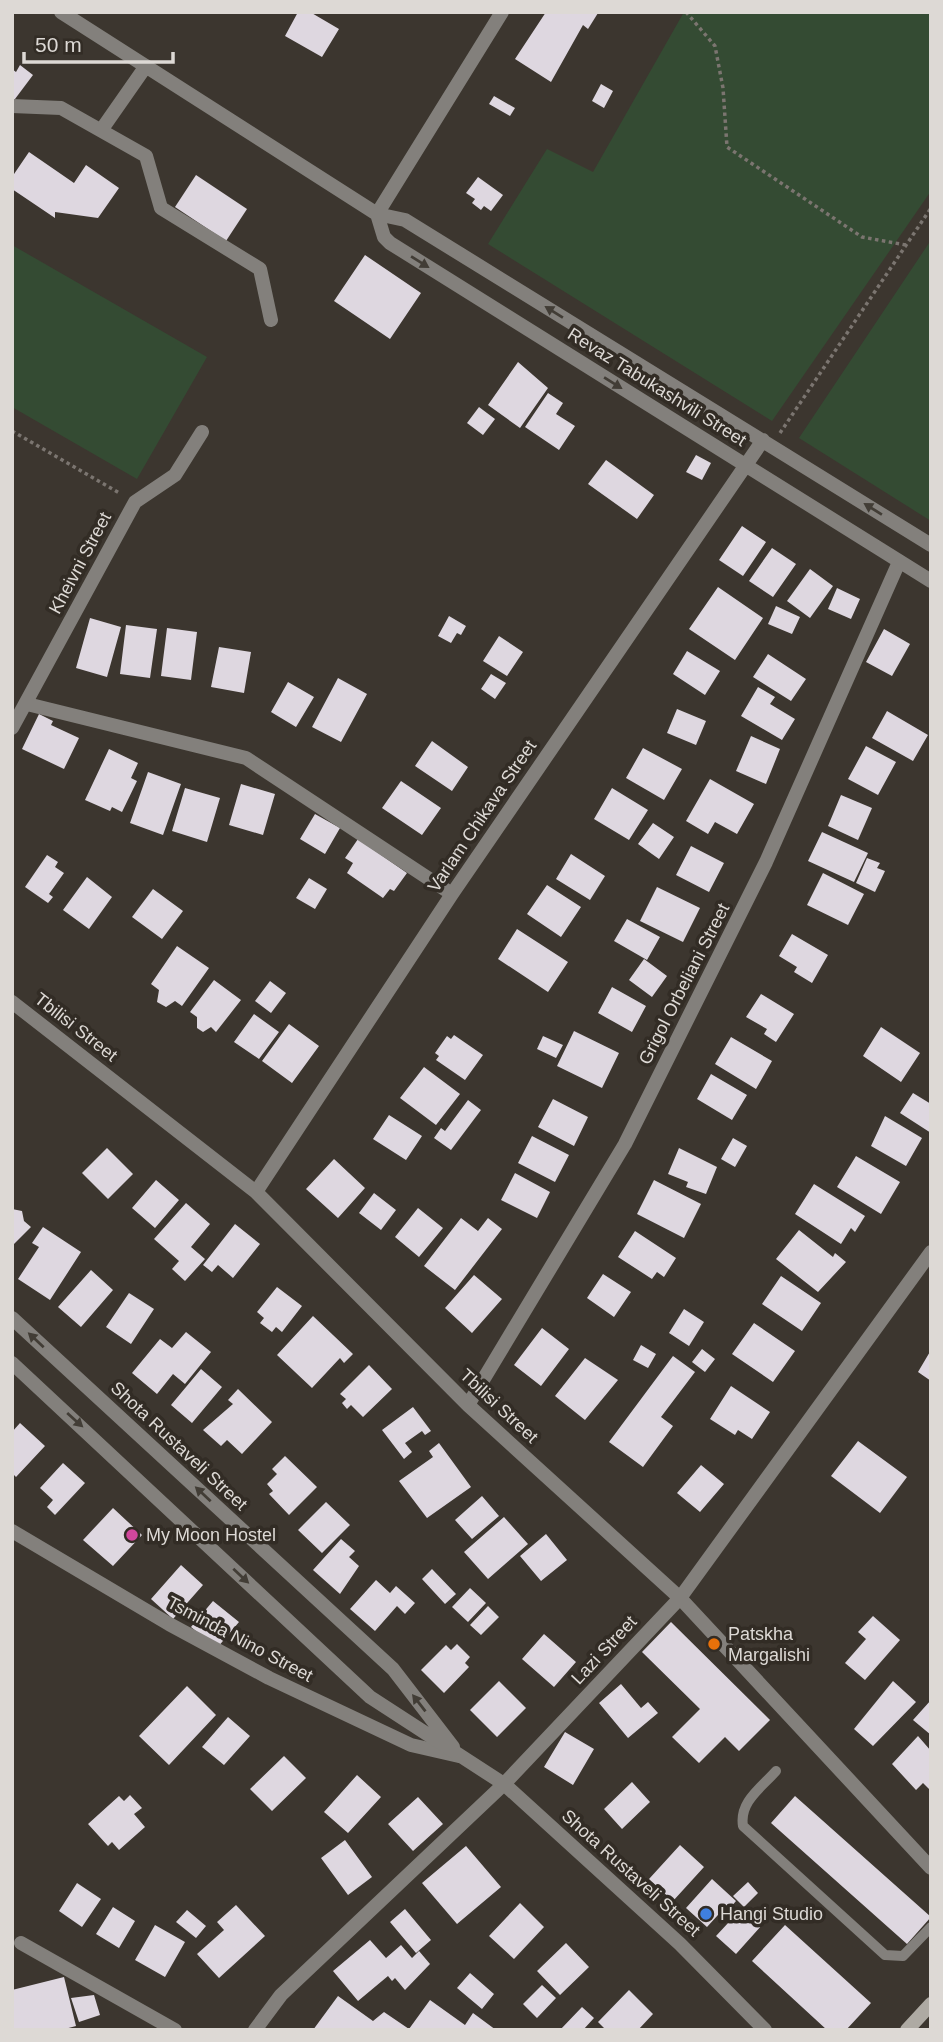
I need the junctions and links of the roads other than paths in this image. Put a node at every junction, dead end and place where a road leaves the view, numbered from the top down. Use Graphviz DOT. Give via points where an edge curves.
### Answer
graph roads {
  1 [pos="61,12"];
  2 [pos="502,12"];
  3 [pos="146,66"];
  4 [pos="12,106"];
  5 [pos="102,129"];
  6 [pos="377,214"];
  7 [pos="271,320"];
  8 [pos="202,432"];
  9 [pos="768,444"];
  10 [pos="746,466"];
  11 [pos="931,545"];
  12 [pos="899,562"];
  13 [pos="931,581"];
  14 [pos="27,704"];
  15 [pos="12,728"];
  16 [pos="452,894"];
  17 [pos="12,1002"];
  18 [pos="256,1192"];
  19 [pos="931,1252"];
  20 [pos="12,1318"];
  21 [pos="12,1363"];
  22 [pos="468,1405"];
  23 [pos="12,1531"];
  24 [pos="680,1598"];
  25 [pos="461,1757"];
  26 [pos="776,1772"];
  27 [pos="504,1784"];
  28 [pos="931,1868"];
  29 [pos="931,1927"];
  30 [pos="21,1943"];
  31 [pos="931,2004"];
  32 [pos="175,2030"];
  33 [pos="255,2030"];
  34 [pos="765,2030"];
  35 [pos="907,2030"];
  1 -- 3 [label="street, Revaz Tabukashvili Street"];
  2 -- 6 [label="street"];
  3 -- 5 [label="street"];
  3 -- 6 [label="street, Revaz Tabukashvili Street"];
  4 -- 5 [label="street" via="61,108"];
  5 -- 7 [label="street" via="146,156 161,208 260,269"];
  9 -- 6 [label="street, Revaz Tabukashvili Street, one-way" via="405,220"];
  6 -- 10 [label="street, Revaz Tabukashvili Street, one-way" via="390,243"];
  8 -- 14 [label="street, Kheivni Street" via="175,475 135,502"];
  9 -- 10 [label="street, Varlam Chikava Street"];
  11 -- 9 [label="street, Revaz Tabukashvili Street, one-way"];
  10 -- 12 [label="street, Revaz Tabukashvili Street"];
  10 -- 16 [label="street, Varlam Chikava Street"];
  12 -- 13 [label="street, Revaz Tabukashvili Street"];
  12 -- 22 [label="street, Grigol Orbeliani Street" via="766,863 625,1144"];
  14 -- 15 [label="street, Kheivni Street"];
  14 -- 16 [label="street" via="246,758"];
  16 -- 18 [label="street, Varlam Chikava Street"];
  17 -- 18 [label="street, Tbilisi Street"];
  18 -- 22 [label="street, Tbilisi Street"];
  19 -- 24 [label="street, Lazi Street"];
  25 -- 20 [label="street, Shota Rustaveli Street, one-way" via="393,1669"];
  21 -- 25 [label="street, Shota Rustaveli Street, one-way" via="370,1697"];
  22 -- 24 [label="street, Tbilisi Street"];
  23 -- 25 [label="street, Tsminda Nino Street" via="269,1678 411,1745"];
  24 -- 27 [label="street, Lazi Street"];
  24 -- 28 [label="street, Tbilisi Street"];
  25 -- 27 [label="street, Shota Rustaveli Street"];
  26 -- 29 [label="lane" via="744,1806 743,1826 885,1955 903,1956"];
  27 -- 33 [label="street, Lazi Street" via="281,1995"];
  27 -- 34 [label="street, Shota Rustaveli Street" via="680,1944"];
  30 -- 32 [label="street"];
  31 -- 35 [label="main road"];
}
